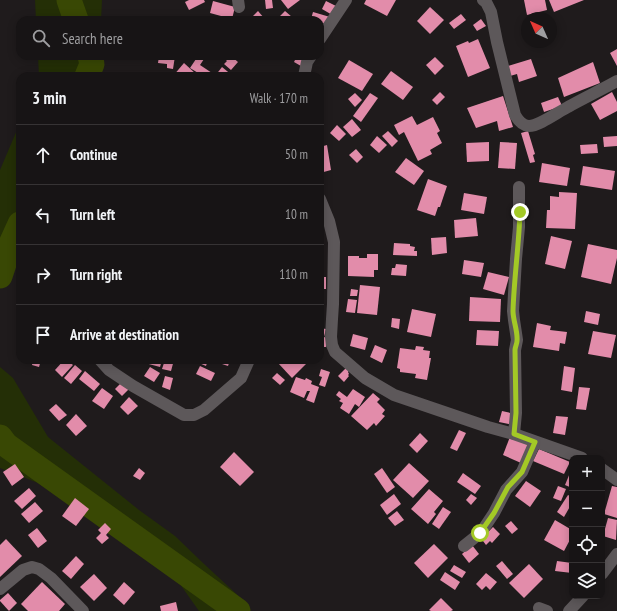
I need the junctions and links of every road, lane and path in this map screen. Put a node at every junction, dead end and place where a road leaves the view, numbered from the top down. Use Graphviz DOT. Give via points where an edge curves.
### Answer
graph roads {
  1 [pos="346,0"];
  2 [pos="483,0"];
  3 [pos="324,32"];
  4 [pos="308,60"];
  5 [pos="305,72"];
  6 [pos="617,81"];
  7 [pos="519,187"];
  8 [pos="325,221"];
  9 [pos="247,364"];
  10 [pos="112,365"];
  11 [pos="514,434"];
  12 [pos="535,442"];
  13 [pos="573,455"];
  14 [pos="605,471"];
  15 [pos="617,480"];
  16 [pos="464,546"];
  17 [pos="617,554"];
  18 [pos="605,570"];
  19 [pos="0,589"];
  20 [pos="580,599"];
  21 [pos="83,611"];
  22 [pos="569,611"];
  1 -- 3 [label="street"];
  2 -- 6 [label="street" via="492,12 515,115 520,123 534,125"];
  4 -- 5 [label="street"];
  7 -- 11 [label="street" via="513,311 517,340"];
  8 -- 11 [label="street" via="334,242 331,337 335,352 365,378 394,395"];
  9 -- 10 [label="street" via="241,378 204,410 194,415 184,415 133,386"];
  11 -- 12 [label="street"];
  12 -- 13 [label="street"];
  12 -- 16 [label="street" via="522,472 506,490 484,528"];
  14 -- 15 [label="street"];
  17 -- 18 [label="street"];
  19 -- 21 [label="street" via="23,570 32,567 52,578"];
  20 -- 22 [label="street"];
}
